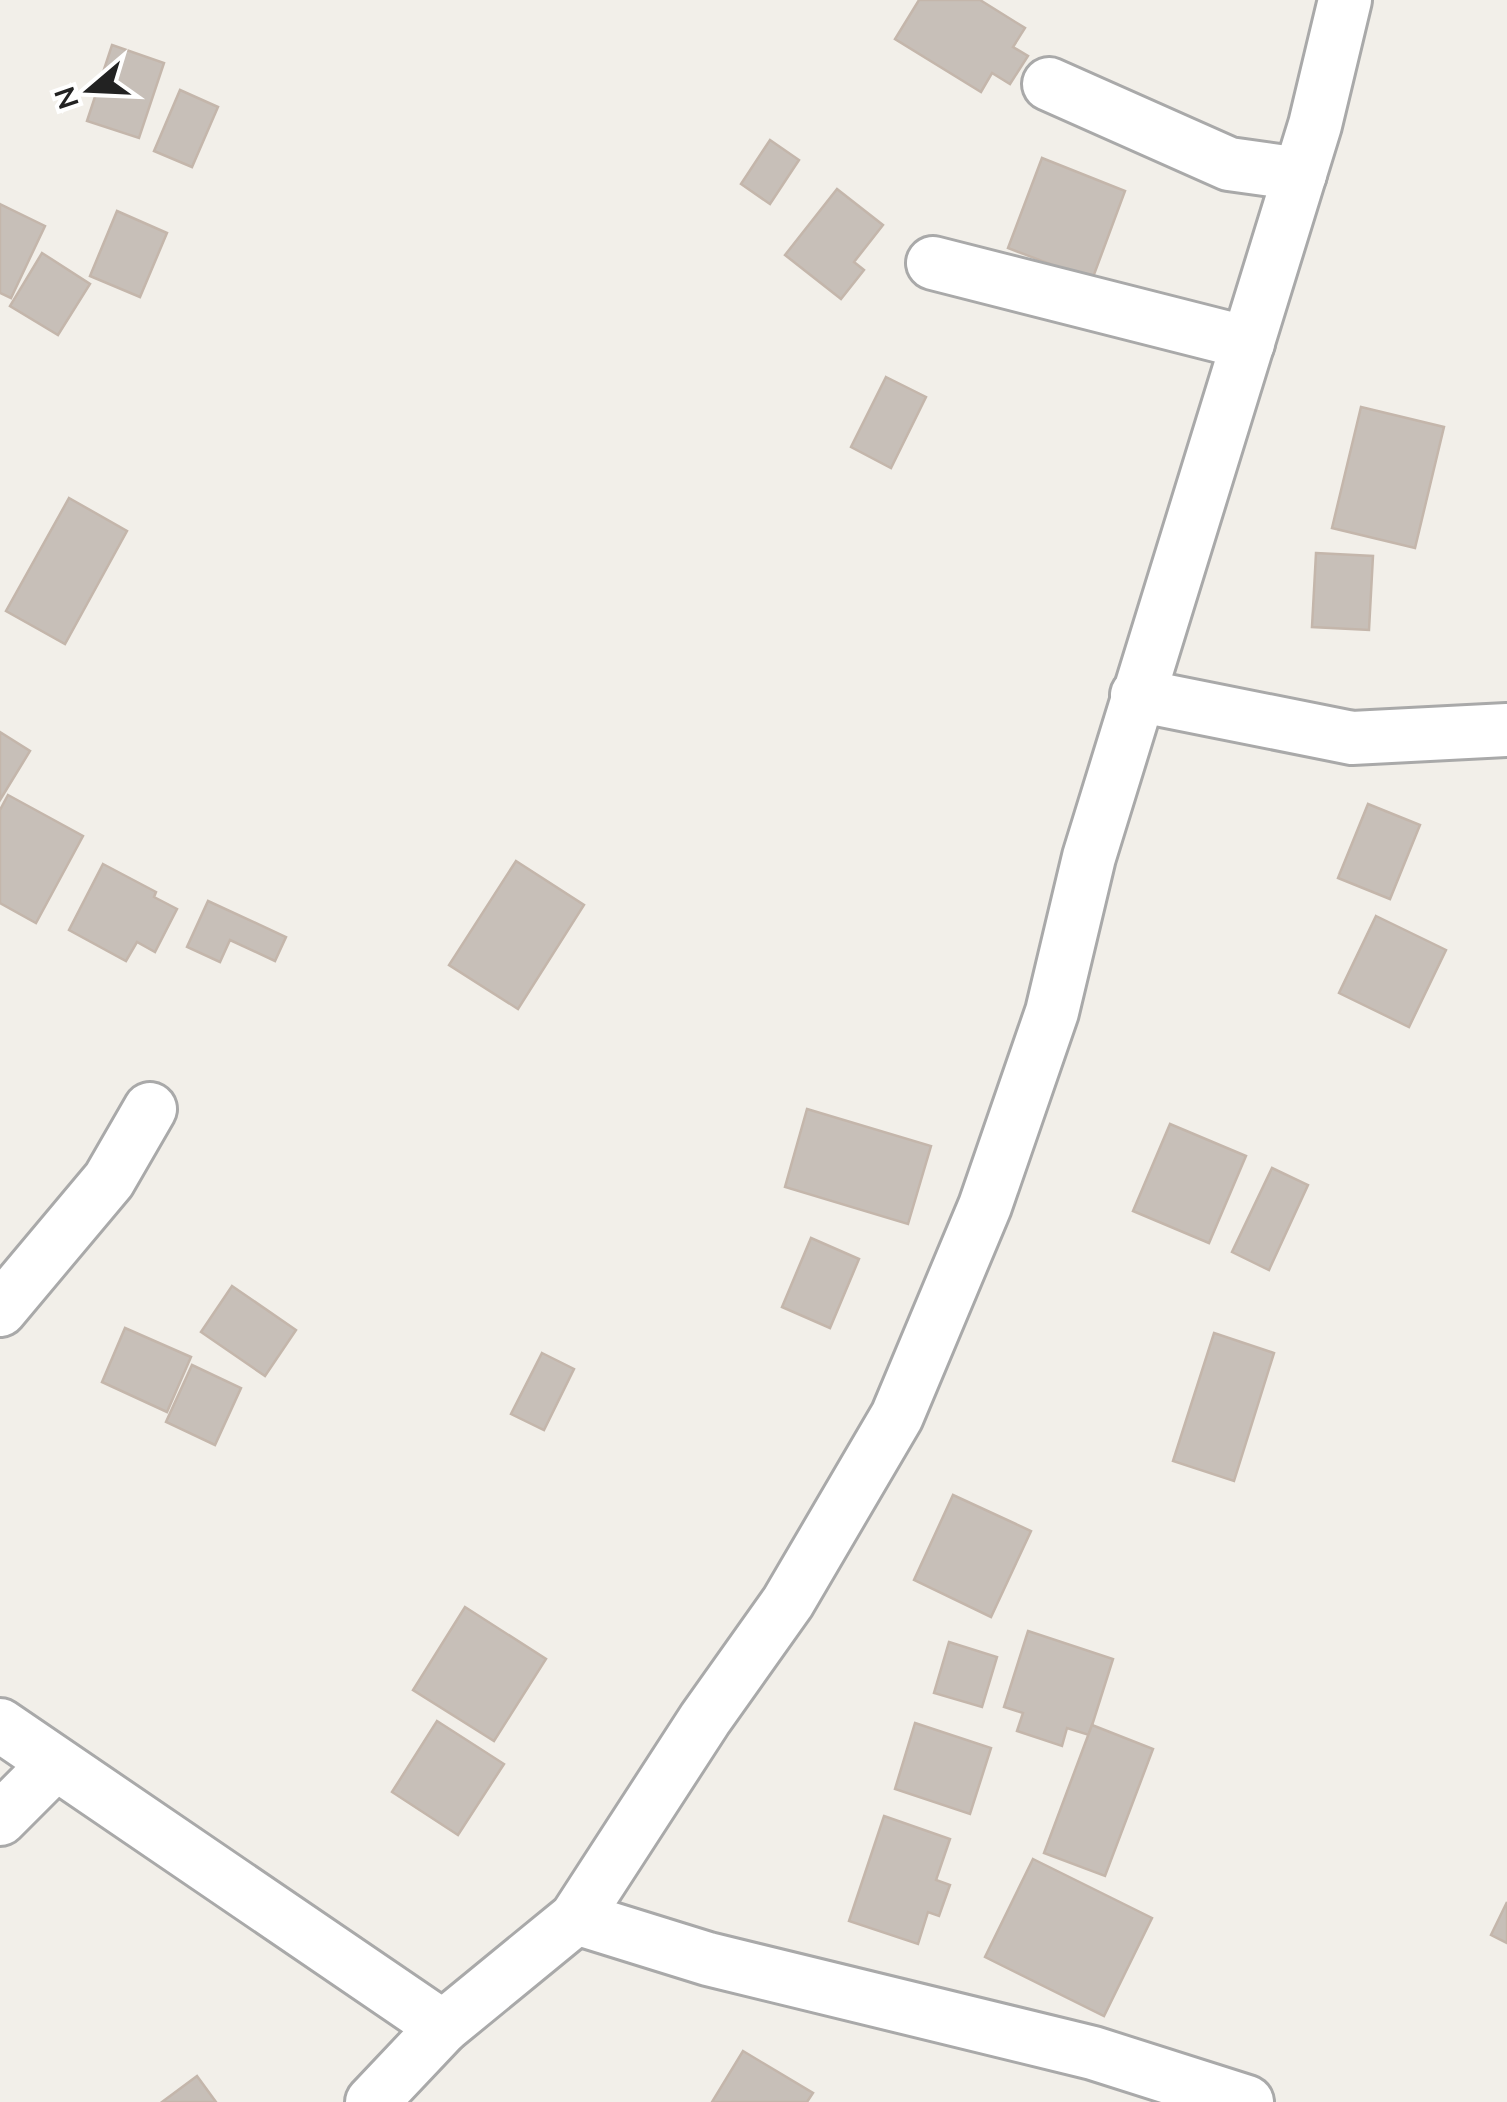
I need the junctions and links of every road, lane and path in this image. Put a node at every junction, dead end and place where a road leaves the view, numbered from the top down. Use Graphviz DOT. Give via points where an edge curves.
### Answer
graph roads {
  1 [pos="1345,0"];
  2 [pos="1049,84"];
  3 [pos="1300,174"];
  4 [pos="933,263"];
  5 [pos="1248,343"];
  6 [pos="1137,695"];
  7 [pos="1507,730"];
  8 [pos="150,1110"];
  9 [pos="0,1310"];
  10 [pos="0,1725"];
  11 [pos="56,1764"];
  12 [pos="0,1819"];
  13 [pos="576,1918"];
  14 [pos="443,2027"];
  15 [pos="372,2102"];
  16 [pos="1247,2102"];
  1 -- 3 [label="street"];
  2 -- 3 [label="street" via="1229,164"];
  3 -- 5 [label="street"];
  4 -- 5 [label="street"];
  5 -- 6 [label="street"];
  6 -- 7 [label="street" via="1352,738"];
  6 -- 13 [label="street" via="1052,1012 986,1206 898,1416 788,1602"];
  8 -- 9 [label="street" via="110,1180"];
  10 -- 11 [label="street"];
  11 -- 12 [label="street"];
  11 -- 14 [label="street"];
  13 -- 14 [label="street"];
  13 -- 16 [label="street" via="708,1959 1093,2053"];
  14 -- 15 [label="street"];
}
